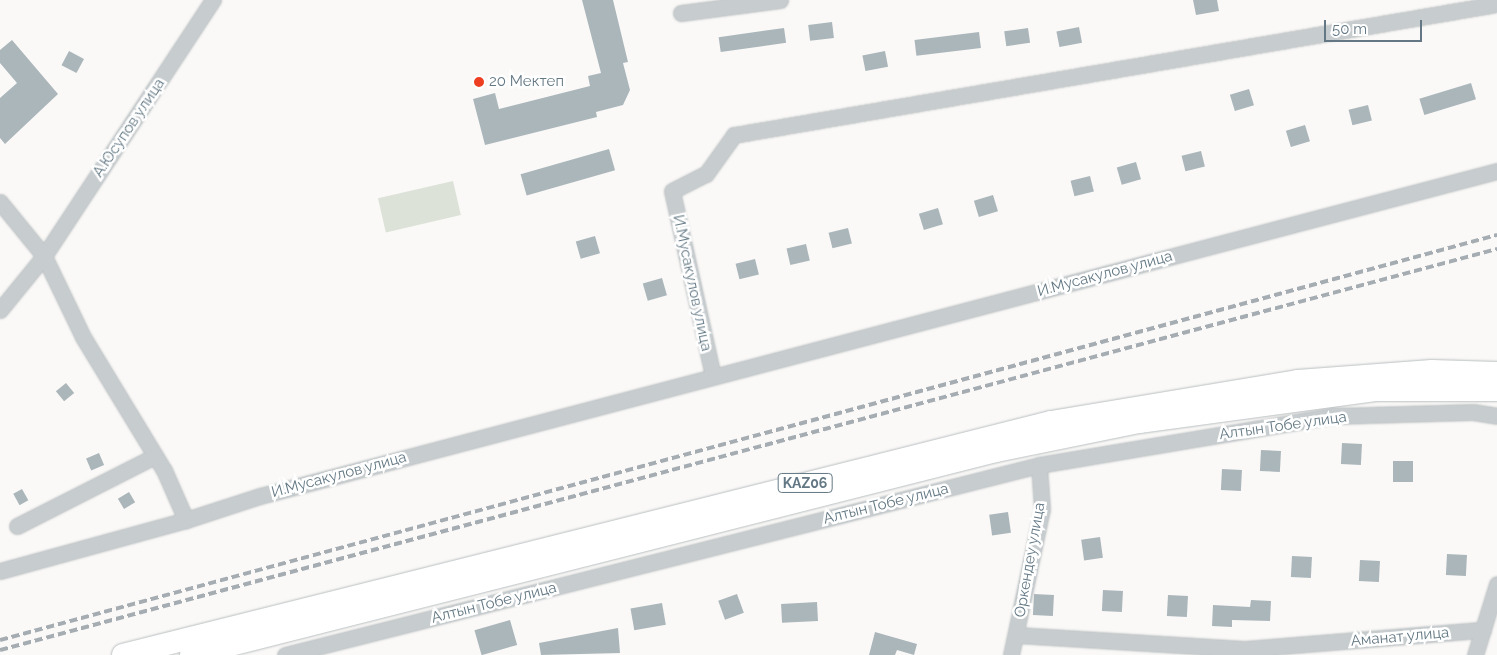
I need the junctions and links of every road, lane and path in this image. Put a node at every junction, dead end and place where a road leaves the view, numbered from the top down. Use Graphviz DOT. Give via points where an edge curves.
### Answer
graph roads {
  1 [pos="212,0"];
  2 [pos="780,0"];
  3 [pos="1497,4"];
  4 [pos="681,13"];
  5 [pos="1497,170"];
  6 [pos="0,202"];
  7 [pos="44,256"];
  8 [pos="0,310"];
  9 [pos="1497,373"];
  10 [pos="713,376"];
  11 [pos="1497,390"];
  12 [pos="1497,416"];
  13 [pos="155,456"];
  14 [pos="1039,465"];
  15 [pos="186,520"];
  16 [pos="17,526"];
  17 [pos="0,571"];
  18 [pos="1497,584"];
  19 [pos="1494,606"];
  20 [pos="1483,630"];
  21 [pos="1017,635"];
  22 [pos="123,655"];
  23 [pos="191,655"];
  24 [pos="285,655"];
  25 [pos="1011,655"];
  26 [pos="1475,655"];
  1 -- 7 [label="street, А.Юсупов улица"];
  2 -- 4 [label="street"];
  3 -- 10 [label="street, И.Мусакулов улица" via="734,134 706,174 672,191"];
  5 -- 10 [label="street, И.Мусакулов улица"];
  6 -- 7 [label="street"];
  7 -- 8 [label="street, А.Юсупов улица"];
  7 -- 13 [label="street" via="83,337"];
  9 -- 22 [label="highway, KАZ06" via="1432,371 1298,381 1051,422"];
  10 -- 15 [label="street, И.Мусакулов улица" via="260,496"];
  11 -- 23 [label="highway, KАZ06" via="1377,390 1139,422 996,451"];
  12 -- 14 [label="street, Алтын Тобе улица" via="1473,412 1333,416"];
  13 -- 15 [label="street"];
  13 -- 16 [label="street"];
  14 -- 21 [label="street, Оркендеу улица" via="1042,509"];
  14 -- 24 [label="street, Алтын Тобе улица"];
  15 -- 17 [label="street, И.Мусакулов улица"];
  18 -- 19 [label="street"];
  19 -- 20 [label="street"];
  20 -- 21 [label="street, Аманат улица" via="1244,649"];
  20 -- 26 [label="street"];
  21 -- 25 [label="street, Оркендеу улица"];
}
